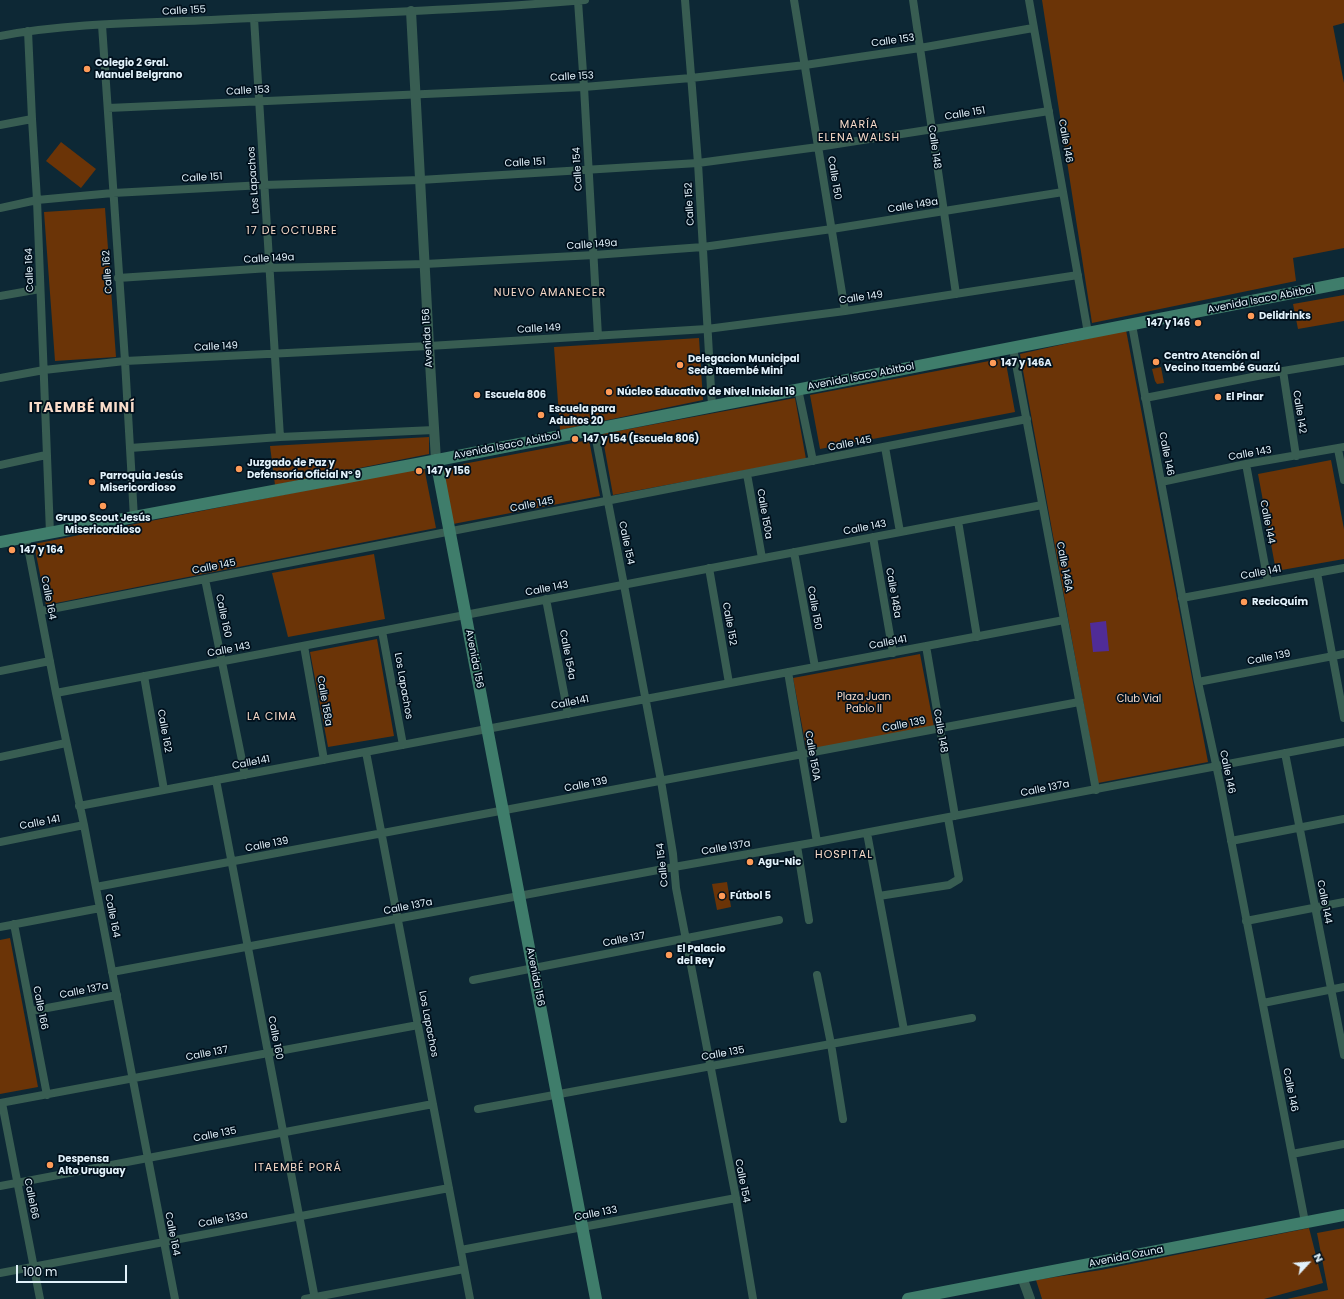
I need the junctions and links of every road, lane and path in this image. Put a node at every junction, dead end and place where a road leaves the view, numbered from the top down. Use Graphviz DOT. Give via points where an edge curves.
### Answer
graph roads {
  1 [pos="581,0"];
  2 [pos="684,0"];
  3 [pos="794,0"];
  4 [pos="913,0"];
  5 [pos="1029,0"];
  6 [pos="411,11"];
  7 [pos="254,18"];
  8 [pos="102,24"];
  9 [pos="1033,28"];
  10 [pos="28,31"];
  11 [pos="0,36"];
  12 [pos="920,48"];
  13 [pos="805,64"];
  14 [pos="690,78"];
  15 [pos="584,87"];
  16 [pos="415,94"];
  17 [pos="259,101"];
  18 [pos="108,108"];
  19 [pos="1049,110"];
  20 [pos="32,119"];
  21 [pos="0,125"];
  22 [pos="932,130"];
  23 [pos="818,147"];
  24 [pos="698,163"];
  25 [pos="588,170"];
  26 [pos="420,180"];
  27 [pos="264,185"];
  28 [pos="1064,192"];
  29 [pos="113,193"];
  30 [pos="37,200"];
  31 [pos="0,208"];
  32 [pos="944,211"];
  33 [pos="832,229"];
  34 [pos="703,247"];
  35 [pos="594,255"];
  36 [pos="425,264"];
  37 [pos="270,268"];
  38 [pos="1078,275"];
  39 [pos="118,278"];
  40 [pos="1344,284"];
  41 [pos="40,289"];
  42 [pos="956,294"];
  43 [pos="0,296"];
  44 [pos="846,311"];
  45 [pos="1132,325"];
  46 [pos="707,329"];
  47 [pos="1088,333"];
  48 [pos="598,336"];
  49 [pos="429,346"];
  50 [pos="1013,348"];
  51 [pos="274,354"];
  52 [pos="125,361"];
  53 [pos="1344,361"];
  54 [pos="44,370"];
  55 [pos="1282,371"];
  56 [pos="0,378"];
  57 [pos="798,390"];
  58 [pos="1145,398"];
  59 [pos="712,406"];
  60 [pos="1027,419"];
  61 [pos="594,429"];
  62 [pos="434,430"];
  63 [pos="280,437"];
  64 [pos="885,447"];
  65 [pos="130,448"];
  66 [pos="1341,448"];
  67 [pos="46,455"];
  68 [pos="1296,456"];
  69 [pos="436,460"];
  70 [pos="813,461"];
  71 [pos="1246,464"];
  72 [pos="0,465"];
  73 [pos="747,474"];
  74 [pos="1344,480"];
  75 [pos="1161,482"];
  76 [pos="607,501"];
  77 [pos="1042,505"];
  78 [pos="134,518"];
  79 [pos="958,521"];
  80 [pos="450,531"];
  81 [pos="50,532"];
  82 [pos="900,532"];
  83 [pos="26,537"];
  84 [pos="873,537"];
  85 [pos="0,542"];
  86 [pos="794,552"];
  87 [pos="762,558"];
  88 [pos="709,568"];
  89 [pos="1344,568"];
  90 [pos="1318,573"];
  91 [pos="205,579"];
  92 [pos="1268,582"];
  93 [pos="624,584"];
  94 [pos="1182,598"];
  95 [pos="546,600"];
  96 [pos="40,611"];
  97 [pos="466,615"];
  98 [pos="1064,620"];
  99 [pos="382,631"];
  100 [pos="977,637"];
  101 [pos="304,646"];
  102 [pos="926,646"];
  103 [pos="893,653"];
  104 [pos="1344,654"];
  105 [pos="1332,656"];
  106 [pos="50,661"];
  107 [pos="223,661"];
  108 [pos="815,667"];
  109 [pos="0,671"];
  110 [pos="788,672"];
  111 [pos="144,676"];
  112 [pos="1198,682"];
  113 [pos="729,683"];
  114 [pos="56,693"];
  115 [pos="644,700"];
  116 [pos="1079,702"];
  117 [pos="568,714"];
  118 [pos="1344,718"];
  119 [pos="940,728"];
  120 [pos="488,729"];
  121 [pos="1344,742"];
  122 [pos="66,743"];
  123 [pos="403,745"];
  124 [pos="366,752"];
  125 [pos="1285,753"];
  126 [pos="802,754"];
  127 [pos="0,757"];
  128 [pos="324,760"];
  129 [pos="1216,766"];
  130 [pos="245,775"];
  131 [pos="216,780"];
  132 [pos="660,781"];
  133 [pos="164,790"];
  134 [pos="1096,790"];
  135 [pos="79,806"];
  136 [pos="503,810"];
  137 [pos="951,817"];
  138 [pos="1344,819"];
  139 [pos="84,825"];
  140 [pos="1300,828"];
  141 [pos="867,833"];
  142 [pos="381,834"];
  143 [pos="1231,841"];
  144 [pos="0,842"];
  145 [pos="818,842"];
  146 [pos="797,846"];
  147 [pos="231,862"];
  148 [pos="674,867"];
  149 [pos="96,887"];
  150 [pos="519,896"];
  151 [pos="879,896"];
  152 [pos="1344,902"];
  153 [pos="1315,907"];
  154 [pos="100,908"];
  155 [pos="397,919"];
  156 [pos="779,920"];
  157 [pos="809,920"];
  158 [pos="1246,921"];
  159 [pos="14,924"];
  160 [pos="0,927"];
  161 [pos="685,938"];
  162 [pos="248,947"];
  163 [pos="533,969"];
  164 [pos="112,972"];
  165 [pos="817,975"];
  166 [pos="473,980"];
  167 [pos="1344,987"];
  168 [pos="1331,990"];
  169 [pos="117,995"];
  170 [pos="1262,1003"];
  171 [pos="31,1011"];
  172 [pos="972,1018"];
  173 [pos="418,1025"];
  174 [pos="904,1030"];
  175 [pos="831,1044"];
  176 [pos="268,1053"];
  177 [pos="1344,1055"];
  178 [pos="710,1066"];
  179 [pos="132,1078"];
  180 [pos="47,1095"];
  181 [pos="558,1095"];
  182 [pos="1,1103"];
  183 [pos="433,1104"];
  184 [pos="478,1109"];
  185 [pos="843,1119"];
  186 [pos="283,1132"];
  187 [pos="1344,1144"];
  188 [pos="1292,1154"];
  189 [pos="148,1158"];
  190 [pos="18,1182"];
  191 [pos="0,1186"];
  192 [pos="449,1188"];
  193 [pos="736,1198"];
  194 [pos="1344,1215"];
  195 [pos="299,1216"];
  196 [pos="1305,1222"];
  197 [pos="583,1227"];
  198 [pos="164,1242"];
  199 [pos="461,1250"];
  200 [pos="34,1266"];
  201 [pos="464,1269"];
  202 [pos="0,1272"];
  203 [pos="1022,1277"];
  204 [pos="314,1298"];
  205 [pos="40,1299"];
  206 [pos="175,1299"];
  207 [pos="305,1299"];
  208 [pos="470,1299"];
  209 [pos="596,1299"];
  210 [pos="753,1299"];
  211 [pos="908,1299"];
  212 [pos="1030,1299"];
  1 -- 6 [label="street, Calle 155"];
  1 -- 15 [label="street, Calle 154"];
  2 -- 14 [label="street, Calle 152"];
  3 -- 13 [label="street, Calle 150"];
  4 -- 12 [label="street, Calle 148"];
  5 -- 9 [label="street, Calle 146"];
  6 -- 7 [label="street, Calle 155"];
  6 -- 16 [label="street, Avenida 156"];
  7 -- 8 [label="street, Calle 155"];
  7 -- 17 [label="street, Los Lapachos"];
  8 -- 10 [label="street, Calle 155"];
  8 -- 18 [label="street, Calle 162"];
  9 -- 12 [label="street, Calle 153"];
  9 -- 19 [label="street, Calle 146"];
  10 -- 11 [label="street, Calle 155"];
  10 -- 20 [label="street, Calle 164"];
  12 -- 13 [label="street, Calle 153"];
  12 -- 22 [label="street, Calle 148"];
  13 -- 14 [label="street, Calle 153"];
  13 -- 23 [label="street, Calle 150"];
  14 -- 15 [label="street, Calle 153"];
  14 -- 24 [label="street, Calle 152"];
  15 -- 16 [label="street, Calle 153"];
  15 -- 25 [label="street, Calle 154"];
  16 -- 17 [label="street, Calle 153"];
  16 -- 26 [label="street, Avenida 156"];
  17 -- 18 [label="street, Calle 153"];
  17 -- 27 [label="street, Los Lapachos"];
  18 -- 29 [label="street, Calle 162"];
  19 -- 22 [label="street, Calle 151"];
  19 -- 28 [label="street, Calle 146"];
  20 -- 21 [label="street"];
  20 -- 30 [label="street, Calle 164"];
  22 -- 23 [label="street, Calle 151"];
  22 -- 32 [label="street, Calle 148"];
  23 -- 24 [label="street, Calle 151"];
  23 -- 33 [label="street, Calle 150"];
  24 -- 25 [label="street, Calle 151"];
  24 -- 34 [label="street, Calle 152"];
  25 -- 26 [label="street, Calle 151"];
  25 -- 35 [label="street, Calle 154"];
  26 -- 27 [label="street, Calle 151"];
  26 -- 36 [label="street, Avenida 156"];
  27 -- 29 [label="street, Calle 151"];
  27 -- 37 [label="street, Los Lapachos"];
  28 -- 32 [label="street, Calle 149a"];
  28 -- 38 [label="street, Calle 146"];
  29 -- 30 [label="street, Calle 151"];
  29 -- 39 [label="street, Calle 162"];
  30 -- 31 [label="street, Calle 151"];
  30 -- 41 [label="street, Calle 164"];
  32 -- 33 [label="street, Calle 149a"];
  32 -- 42 [label="street, Calle 148"];
  33 -- 34 [label="street, Calle 149a"];
  33 -- 44 [label="street, Calle 150"];
  34 -- 35 [label="street, Calle 149a"];
  34 -- 46 [label="street, Calle 152"];
  35 -- 36 [label="street, Calle 149a"];
  35 -- 48 [label="street, Calle 154"];
  36 -- 37 [label="street, Calle 149a"];
  36 -- 49 [label="street, Avenida 156"];
  37 -- 39 [label="street, Calle 149a"];
  37 -- 51 [label="street, Los Lapachos"];
  38 -- 42 [label="street, Calle 149"];
  38 -- 47 [label="street, Calle 146"];
  39 -- 52 [label="street, Calle 162"];
  40 -- 45 [label="main road, Avenida Isaco Abitbol"];
  41 -- 43 [label="street"];
  41 -- 54 [label="street, Calle 164"];
  42 -- 44 [label="street, Calle 149"];
  44 -- 46 [label="street, Calle 149"];
  45 -- 47 [label="main road, Avenida Isaco Abitbol"];
  45 -- 58 [label="street, Calle 146"];
  46 -- 48 [label="street, Calle 149"];
  46 -- 59 [label="street, Calle 152"];
  47 -- 50 [label="main road, Avenida Isaco Abitbol"];
  48 -- 49 [label="street, Calle 149"];
  49 -- 51 [label="street, Calle 149"];
  49 -- 62 [label="street, Avenida 156"];
  50 -- 57 [label="main road, Avenida Isaco Abitbol"];
  50 -- 60 [label="street, Calle 146A"];
  51 -- 52 [label="street, Calle 149"];
  51 -- 63 [label="street, Los Lapachos"];
  52 -- 54 [label="street, Calle 149"];
  52 -- 65 [label="street, Calle 162"];
  53 -- 55 [label="street"];
  54 -- 56 [label="street, Calle 149"];
  54 -- 67 [label="street, Calle 164"];
  55 -- 58 [label="street"];
  55 -- 68 [label="street, Calle 142"];
  57 -- 59 [label="main road, Avenida Isaco Abitbol"];
  57 -- 70 [label="street"];
  58 -- 75 [label="street, Calle 146"];
  59 -- 61 [label="main road, Avenida Isaco Abitbol"];
  60 -- 64 [label="street, Calle 145"];
  60 -- 77 [label="street, Calle 146A"];
  61 -- 69 [label="main road, Avenida Isaco Abitbol"];
  61 -- 76 [label="street, Calle 154"];
  62 -- 63 [label="street"];
  62 -- 69 [label="street, Avenida 156"];
  63 -- 65 [label="street"];
  64 -- 70 [label="street, Calle 145"];
  64 -- 82 [label="street"];
  65 -- 78 [label="street, Calle 162"];
  66 -- 68 [label="street, Calle 143"];
  66 -- 74 [label="street"];
  67 -- 72 [label="street"];
  67 -- 81 [label="street, Calle 164"];
  68 -- 71 [label="street, Calle 143"];
  69 -- 78 [label="main road, Avenida Isaco Abitbol"];
  69 -- 80 [label="main road, Avenida 156"];
  70 -- 73 [label="street, Calle 145"];
  71 -- 75 [label="street, Calle 143"];
  71 -- 92 [label="street, Calle 144"];
  73 -- 76 [label="street, Calle 145"];
  73 -- 87 [label="street, Calle 150a"];
  75 -- 94 [label="street, Calle 146"];
  76 -- 80 [label="street, Calle 145"];
  76 -- 93 [label="street, Calle 154"];
  77 -- 79 [label="street, Calle 143"];
  77 -- 98 [label="street, Calle 146A"];
  78 -- 81 [label="main road, Avenida Isaco Abitbol"];
  79 -- 82 [label="street, Calle 143"];
  79 -- 100 [label="street"];
  80 -- 91 [label="street, Calle 145"];
  80 -- 97 [label="main road, Avenida 156"];
  81 -- 83 [label="main road, Avenida Isaco Abitbol"];
  82 -- 84 [label="street, Calle 143"];
  83 -- 85 [label="main road, Avenida Isaco Abitbol"];
  83 -- 96 [label="street, Calle 164"];
  84 -- 86 [label="street, Calle 143"];
  84 -- 103 [label="street, Calle 148a"];
  86 -- 87 [label="street, Calle 143"];
  86 -- 108 [label="street, Calle 150"];
  87 -- 88 [label="street, Calle 143"];
  88 -- 93 [label="street, Calle 143"];
  88 -- 113 [label="street, Calle 152"];
  89 -- 90 [label="street, Calle 141"];
  90 -- 92 [label="street, Calle 141"];
  90 -- 105 [label="street"];
  91 -- 96 [label="street, Calle 145"];
  91 -- 107 [label="street, Calle 160"];
  92 -- 94 [label="street, Calle 141"];
  93 -- 95 [label="street, Calle 143"];
  93 -- 115 [label="street, Calle 154"];
  94 -- 112 [label="street, Calle 146"];
  95 -- 97 [label="street, Calle 143"];
  95 -- 117 [label="street, Calle 154a"];
  96 -- 106 [label="street, Calle 164"];
  97 -- 99 [label="street, Calle 143"];
  97 -- 120 [label="main road, Avenida 156"];
  98 -- 100 [label="street, Calle141"];
  98 -- 116 [label="street, Calle 146A"];
  99 -- 101 [label="street, Calle 143"];
  99 -- 123 [label="street, Los Lapachos"];
  100 -- 102 [label="street, Calle141"];
  101 -- 107 [label="street, Calle 143"];
  101 -- 128 [label="street, Calle 158a"];
  102 -- 103 [label="street, Calle141"];
  102 -- 119 [label="street, Calle 148"];
  103 -- 108 [label="street, Calle141"];
  104 -- 105 [label="street, Calle 139"];
  105 -- 112 [label="street, Calle 139"];
  105 -- 118 [label="street"];
  106 -- 109 [label="street"];
  106 -- 114 [label="street, Calle 164"];
  107 -- 111 [label="street, Calle 143"];
  107 -- 130 [label="street, Calle 160"];
  108 -- 110 [label="street, Calle141"];
  110 -- 113 [label="street, Calle141"];
  110 -- 126 [label="street, Calle 150A"];
  111 -- 114 [label="street, Calle 143"];
  111 -- 133 [label="street, Calle 162"];
  112 -- 129 [label="street, Calle 146"];
  113 -- 115 [label="street, Calle141"];
  114 -- 122 [label="street, Calle 164"];
  115 -- 117 [label="street, Calle141"];
  115 -- 132 [label="street, Calle 154"];
  116 -- 119 [label="street, Calle 139"];
  116 -- 134 [label="street, Calle 146A"];
  117 -- 120 [label="street, Calle141"];
  119 -- 126 [label="street, Calle 139"];
  119 -- 137 [label="street, Calle 148"];
  120 -- 123 [label="street, Calle141"];
  120 -- 136 [label="main road, Avenida 156"];
  121 -- 125 [label="street, Calle 137a"];
  122 -- 127 [label="street"];
  122 -- 135 [label="street, Calle 164"];
  123 -- 124 [label="street, Calle141"];
  124 -- 128 [label="street, Calle141"];
  124 -- 142 [label="street, Los Lapachos"];
  125 -- 129 [label="street, Calle 137a"];
  125 -- 140 [label="street, Calle 144"];
  126 -- 132 [label="street, Calle 139"];
  126 -- 145 [label="street, Calle 150A"];
  128 -- 130 [label="street, Calle141"];
  129 -- 134 [label="street, Calle 137a"];
  129 -- 143 [label="street, Calle 146"];
  130 -- 131 [label="street, Calle141"];
  131 -- 133 [label="street, Calle141"];
  131 -- 147 [label="street, Calle 160"];
  132 -- 136 [label="street, Calle 139"];
  132 -- 148 [label="street, Calle 154"];
  133 -- 135 [label="street, Calle141"];
  134 -- 137 [label="street, Calle 137a"];
  135 -- 139 [label="street, Calle 164"];
  136 -- 142 [label="street, Calle 139"];
  136 -- 150 [label="main road, Avenida 156"];
  137 -- 141 [label="street, Calle 137a"];
  137 -- 151 [label="street, Calle 148" via="959,879 949,885"];
  138 -- 140 [label="street"];
  139 -- 144 [label="street, Calle 141"];
  139 -- 149 [label="street, Calle 164"];
  140 -- 143 [label="street"];
  140 -- 153 [label="street, Calle 144"];
  141 -- 145 [label="street, Calle 137a"];
  141 -- 151 [label="street"];
  142 -- 147 [label="street, Calle 139"];
  142 -- 155 [label="street, Los Lapachos"];
  143 -- 158 [label="street, Calle 146"];
  145 -- 146 [label="street, Calle 137a"];
  146 -- 148 [label="street, Calle 137a"];
  146 -- 157 [label="street"];
  147 -- 149 [label="street, Calle 139"];
  147 -- 162 [label="street, Calle 160"];
  148 -- 150 [label="street, Calle 137a"];
  148 -- 161 [label="street, Calle 154"];
  149 -- 154 [label="street, Calle 164"];
  150 -- 155 [label="street, Calle 137a"];
  150 -- 163 [label="main road, Avenida 156"];
  151 -- 174 [label="street"];
  152 -- 153 [label="street"];
  153 -- 158 [label="street"];
  153 -- 168 [label="street, Calle 144"];
  154 -- 159 [label="street"];
  154 -- 164 [label="street, Calle 164"];
  155 -- 162 [label="street, Calle 137a"];
  155 -- 173 [label="street, Los Lapachos"];
  156 -- 161 [label="street, Calle 137"];
  158 -- 170 [label="street, Calle 146"];
  159 -- 160 [label="street"];
  159 -- 171 [label="street, Calle 166"];
  161 -- 163 [label="street, Calle 137"];
  161 -- 178 [label="street, Calle 154"];
  162 -- 164 [label="street, Calle 137a"];
  162 -- 176 [label="street, Calle 160"];
  163 -- 166 [label="street, Calle 137"];
  163 -- 181 [label="main road, Avenida 156"];
  164 -- 169 [label="street, Calle 164"];
  165 -- 175 [label="street"];
  167 -- 168 [label="street"];
  168 -- 170 [label="street"];
  168 -- 177 [label="street, Calle 144"];
  169 -- 171 [label="street, Calle 137a"];
  169 -- 179 [label="street, Calle 164"];
  170 -- 188 [label="street, Calle 146"];
  171 -- 180 [label="street, Calle 166"];
  172 -- 174 [label="street, Calle 135"];
  173 -- 176 [label="street, Calle 137"];
  173 -- 183 [label="street, Los Lapachos"];
  174 -- 175 [label="street, Calle 135"];
  175 -- 178 [label="street, Calle 135"];
  175 -- 185 [label="street"];
  176 -- 179 [label="street, Calle 137"];
  176 -- 186 [label="street, Calle 160"];
  178 -- 181 [label="street, Calle 135"];
  178 -- 193 [label="street, Calle 154"];
  179 -- 180 [label="street, Calle 137"];
  179 -- 189 [label="street, Calle 164"];
  180 -- 182 [label="street, Calle 137"];
  181 -- 184 [label="street, Calle 135"];
  181 -- 197 [label="main road, Avenida 156"];
  182 -- 190 [label="street, Calle166"];
  183 -- 186 [label="street, Calle 135"];
  183 -- 192 [label="street, Los Lapachos"];
  186 -- 189 [label="street, Calle 135"];
  186 -- 195 [label="street, Calle 160"];
  187 -- 188 [label="street"];
  188 -- 196 [label="street, Calle 146"];
  189 -- 190 [label="street, Calle 135"];
  189 -- 198 [label="street, Calle 164"];
  190 -- 191 [label="street, Calle 135"];
  190 -- 200 [label="street, Calle166"];
  192 -- 195 [label="street, Calle 133a"];
  192 -- 199 [label="street, Los Lapachos"];
  193 -- 197 [label="street, Calle 133"];
  193 -- 210 [label="street, Calle 154"];
  194 -- 196 [label="main road, Avenida Ozuna"];
  195 -- 198 [label="street, Calle 133a"];
  195 -- 204 [label="street, Calle 160"];
  196 -- 203 [label="main road, Avenida Ozuna"];
  197 -- 199 [label="street, Calle 133"];
  197 -- 209 [label="main road, Avenida 156"];
  198 -- 200 [label="street, Calle 133a"];
  198 -- 206 [label="street, Calle 164"];
  199 -- 201 [label="street, Los Lapachos"];
  200 -- 202 [label="street, Calle 133a"];
  200 -- 205 [label="street, Calle166"];
  201 -- 204 [label="street"];
  201 -- 208 [label="street, Los Lapachos"];
  203 -- 211 [label="main road, Avenida Ozuna"];
  203 -- 212 [label="street"];
  204 -- 207 [label="street"];
}
